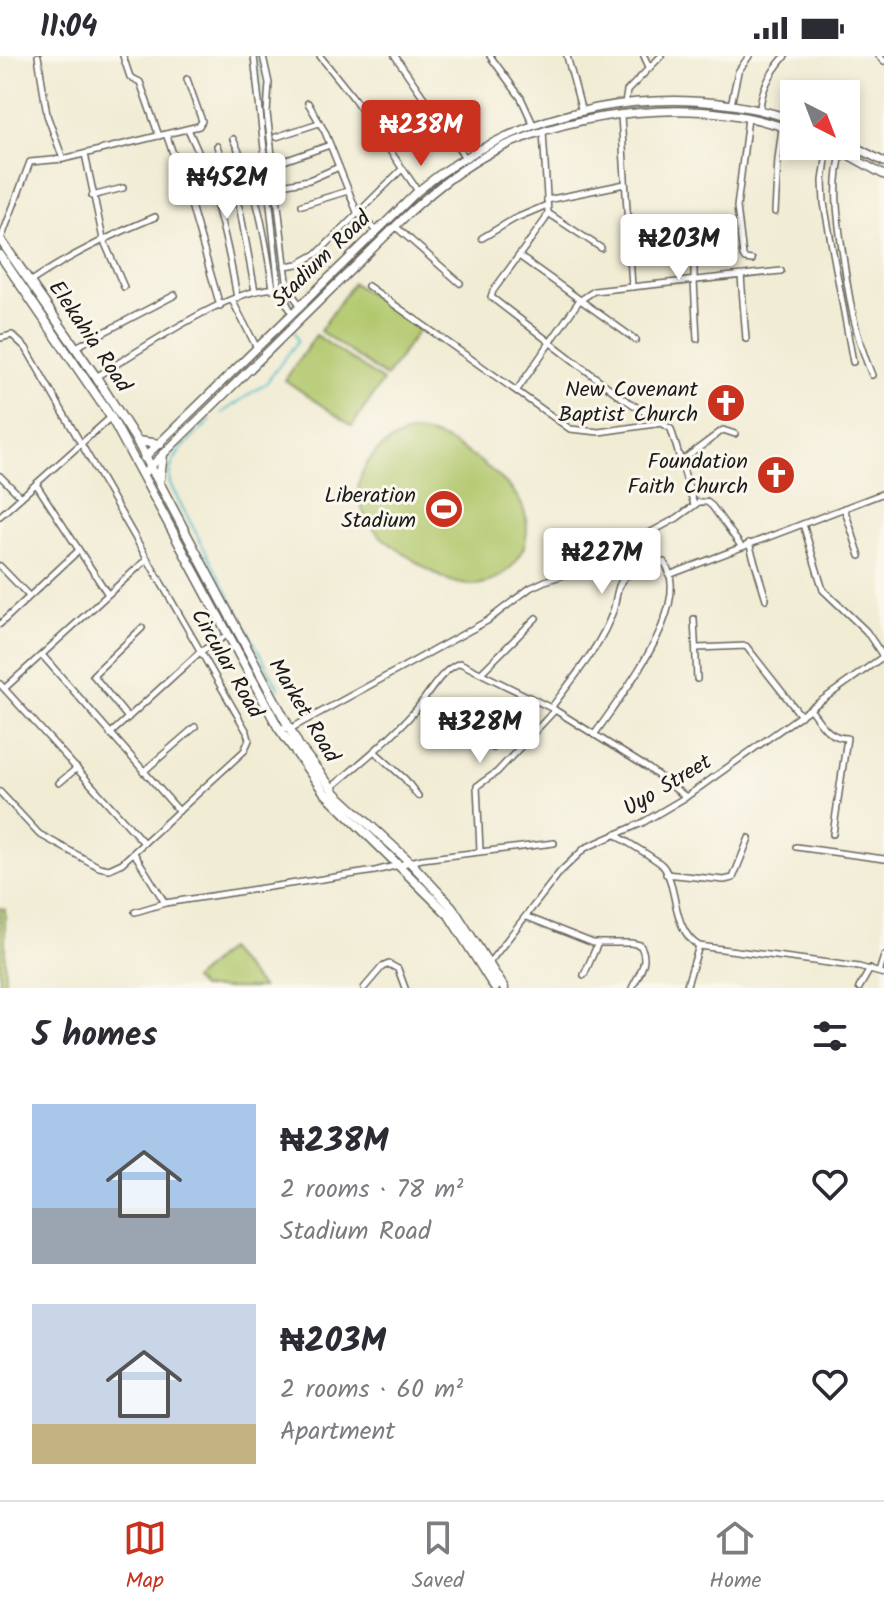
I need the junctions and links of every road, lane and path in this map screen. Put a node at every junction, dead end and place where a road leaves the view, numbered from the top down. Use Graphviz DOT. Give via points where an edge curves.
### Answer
graph roads {
  1 [pos="38,56"];
  2 [pos="123,56"];
  3 [pos="254,56"];
  4 [pos="263,56"];
  5 [pos="320,56"];
  6 [pos="490,56"];
  7 [pos="567,56"];
  8 [pos="644,56"];
  9 [pos="661,56"];
  10 [pos="749,56"];
  11 [pos="785,56"];
  12 [pos="879,56"];
  13 [pos="398,57"];
  14 [pos="884,61"];
  15 [pos="649,67"];
  16 [pos="187,79"];
  17 [pos="308,103"];
  18 [pos="625,104"];
  19 [pos="731,105"];
  20 [pos="760,111"];
  21 [pos="582,112"];
  22 [pos="621,116"];
  23 [pos="780,116"];
  24 [pos="748,118"];
  25 [pos="319,123"];
  26 [pos="533,124"];
  27 [pos="780,126"];
  28 [pos="188,129"];
  29 [pos="543,131"];
  30 [pos="162,135"];
  31 [pos="505,135"];
  32 [pos="276,137"];
  33 [pos="233,139"];
  34 [pos="330,145"];
  35 [pos="508,145"];
  36 [pos="217,146"];
  37 [pos="780,146"];
  38 [pos="860,148"];
  39 [pos="85,154"];
  40 [pos="464,156"];
  41 [pos="883,158"];
  42 [pos="63,159"];
  43 [pos="827,160"];
  44 [pos="840,160"];
  45 [pos="858,160"];
  46 [pos="281,162"];
  47 [pos="339,167"];
  48 [pos="402,169"];
  49 [pos="884,175"];
  50 [pos="625,184"];
  51 [pos="276,186"];
  52 [pos="123,188"];
  53 [pos="348,191"];
  54 [pos="418,191"];
  55 [pos="92,196"];
  56 [pos="302,205"];
  57 [pos="548,206"];
  58 [pos="357,212"];
  59 [pos="775,212"];
  60 [pos="155,217"];
  61 [pos="694,224"];
  62 [pos="395,226"];
  63 [pos="377,232"];
  64 [pos="482,238"];
  65 [pos="0,239"];
  66 [pos="103,239"];
  67 [pos="601,248"];
  68 [pos="0,255"];
  69 [pos="519,256"];
  70 [pos="752,260"];
  71 [pos="285,266"];
  72 [pos="781,271"];
  73 [pos="741,276"];
  74 [pos="694,281"];
  75 [pos="30,282"];
  76 [pos="460,283"];
  77 [pos="368,286"];
  78 [pos="124,287"];
  79 [pos="632,287"];
  80 [pos="276,289"];
  81 [pos="255,291"];
  82 [pos="175,295"];
  83 [pos="234,299"];
  84 [pos="579,301"];
  85 [pos="220,306"];
  86 [pos="301,306"];
  87 [pos="293,314"];
  88 [pos="0,338"];
  89 [pos="697,339"];
  90 [pos="746,339"];
  91 [pos="636,340"];
  92 [pos="550,344"];
  93 [pos="76,347"];
  94 [pos="257,348"];
  95 [pos="853,362"];
  96 [pos="872,375"];
  97 [pos="96,377"];
  98 [pos="517,390"];
  99 [pos="111,417"];
  100 [pos="663,423"];
  101 [pos="735,434"];
  102 [pos="137,441"];
  103 [pos="80,444"];
  104 [pos="160,444"];
  105 [pos="163,454"];
  106 [pos="146,457"];
  107 [pos="680,462"];
  108 [pos="138,465"];
  109 [pos="151,467"];
  110 [pos="143,474"];
  111 [pos="0,476"];
  112 [pos="160,483"];
  113 [pos="36,484"];
  114 [pos="884,493"];
  115 [pos="21,497"];
  116 [pos="694,505"];
  117 [pos="844,508"];
  118 [pos="0,516"];
  119 [pos="803,524"];
  120 [pos="749,543"];
  121 [pos="741,546"];
  122 [pos="78,551"];
  123 [pos="860,556"];
  124 [pos="146,560"];
  125 [pos="0,566"];
  126 [pos="669,575"];
  127 [pos="107,593"];
  128 [pos="29,596"];
  129 [pos="766,599"];
  130 [pos="536,618"];
  131 [pos="694,619"];
  132 [pos="0,624"];
  133 [pos="142,628"];
  134 [pos="227,635"];
  135 [pos="697,648"];
  136 [pos="200,652"];
  137 [pos="42,655"];
  138 [pos="884,656"];
  139 [pos="481,673"];
  140 [pos="697,679"];
  141 [pos="2,686"];
  142 [pos="536,701"];
  143 [pos="553,709"];
  144 [pos="810,709"];
  145 [pos="801,716"];
  146 [pos="128,718"];
  147 [pos="195,727"];
  148 [pos="278,727"];
  149 [pos="290,729"];
  150 [pos="110,734"];
  151 [pos="594,735"];
  152 [pos="493,748"];
  153 [pos="374,751"];
  154 [pos="77,768"];
  155 [pos="143,772"];
  156 [pos="59,783"];
  157 [pos="331,788"];
  158 [pos="0,792"];
  159 [pos="418,796"];
  160 [pos="686,797"];
  161 [pos="179,811"];
  162 [pos="615,834"];
  163 [pos="833,834"];
  164 [pos="749,838"];
  165 [pos="144,843"];
  166 [pos="554,843"];
  167 [pos="796,847"];
  168 [pos="480,850"];
  169 [pos="134,853"];
  170 [pos="884,859"];
  171 [pos="405,863"];
  172 [pos="666,874"];
  173 [pos="165,903"];
  174 [pos="135,912"];
  175 [pos="527,917"];
  176 [pos="598,943"];
  177 [pos="699,946"];
  178 [pos="884,956"];
  179 [pos="489,963"];
  180 [pos="870,969"];
  181 [pos="882,973"];
  182 [pos="584,975"];
  183 [pos="364,988"];
  184 [pos="405,988"];
  185 [pos="495,988"];
  186 [pos="504,988"];
  187 [pos="632,988"];
  188 [pos="686,988"];
  189 [pos="859,988"];
  1 -- 42 [label="street" via="47,115"];
  2 -- 30 [label="street"];
  3 -- 80 [label="street"];
  4 -- 51 [label="street"];
  5 -- 48 [label="street"];
  6 -- 26 [label="street"];
  7 -- 21 [label="street"];
  8 -- 15 [label="street"];
  9 -- 15 [label="street"];
  10 -- 19 [label="street" via="738,72"];
  11 -- 20 [label="street" via="768,78"];
  12 -- 14 [label="street"];
  13 -- 40 [label="street"];
  15 -- 18 [label="street" via="627,91"];
  16 -- 28 [label="street" via="202,121"];
  17 -- 25 [label="street"];
  18 -- 19 [label="main road, Stadium Road"];
  18 -- 21 [label="main road, Stadium Road"];
  19 -- 20 [label="main road, Stadium Road"];
  20 -- 23 [label="main road, Stadium Road"];
  21 -- 26 [label="main road, Stadium Road"];
  22 -- 24 [label="main road, Stadium Road" via="698,112"];
  22 -- 29 [label="main road, Stadium Road"];
  22 -- 50 [label="street"];
  24 -- 27 [label="main road, Stadium Road"];
  24 -- 70 [label="street" via="737,207 743,256"];
  25 -- 32 [label="street"];
  25 -- 34 [label="street"];
  26 -- 31 [label="main road, Stadium Road"];
  28 -- 30 [label="street"];
  28 -- 83 [label="street" via="218,201"];
  29 -- 35 [label="main road, Stadium Road"];
  29 -- 57 [label="street"];
  30 -- 39 [label="street"];
  30 -- 85 [label="street" via="189,198"];
  31 -- 35 [label="main road"];
  31 -- 40 [label="main road, Stadium Road"];
  33 -- 80 [label="street" via="252,182"];
  34 -- 46 [label="street"];
  34 -- 47 [label="street"];
  35 -- 62 [label="main road, Stadium Road" via="449,178"];
  36 -- 81 [label="street" via="240,210"];
  37 -- 59 [label="street"];
  38 -- 41 [label="main road"];
  39 -- 42 [label="street"];
  39 -- 55 [label="street"];
  40 -- 54 [label="main road, Stadium Road"];
  42 -- 65 [label="street" via="28,163"];
  43 -- 95 [label="street" via="824,203"];
  44 -- 96 [label="street" via="835,185 851,313"];
  45 -- 49 [label="main road"];
  47 -- 51 [label="street"];
  47 -- 53 [label="street"];
  48 -- 54 [label="street"];
  48 -- 58 [label="street"];
  50 -- 57 [label="street"];
  50 -- 79 [label="street"];
  51 -- 71 [label="street"];
  52 -- 55 [label="street"];
  53 -- 56 [label="street"];
  53 -- 58 [label="street"];
  54 -- 63 [label="main road, Stadium Road"];
  55 -- 66 [label="street"];
  57 -- 64 [label="street"];
  57 -- 67 [label="street"];
  57 -- 69 [label="street"];
  58 -- 63 [label="street"];
  58 -- 71 [label="street" via="318,253"];
  60 -- 66 [label="street"];
  61 -- 74 [label="street"];
  62 -- 76 [label="street"];
  62 -- 105 [label="main road, Stadium Road"];
  63 -- 86 [label="main road, Stadium Road"];
  65 -- 75 [label="main road, Elekahia Road"];
  66 -- 75 [label="street"];
  66 -- 78 [label="street"];
  68 -- 99 [label="main road, Elekahia Road"];
  69 -- 84 [label="street"];
  69 -- 92 [label="street" via="491,297"];
  71 -- 86 [label="street" via="289,293"];
  72 -- 73 [label="street"];
  73 -- 74 [label="street"];
  73 -- 90 [label="street"];
  74 -- 79 [label="street"];
  74 -- 89 [label="street"];
  75 -- 93 [label="main road, Elekahia Road"];
  77 -- 98 [label="street"];
  79 -- 84 [label="street" via="594,291"];
  80 -- 81 [label="street"];
  80 -- 87 [label="street"];
  81 -- 83 [label="street"];
  82 -- 93 [label="street"];
  83 -- 85 [label="street"];
  83 -- 94 [label="street"];
  84 -- 91 [label="street"];
  84 -- 92 [label="street"];
  85 -- 97 [label="street"];
  86 -- 87 [label="main road, Stadium Road"];
  87 -- 94 [label="main road, Stadium Road"];
  88 -- 103 [label="street, Circular Road" via="12,335 26,348"];
  92 -- 98 [label="street"];
  92 -- 100 [label="street"];
  93 -- 97 [label="main road, Elekahia Road"];
  94 -- 104 [label="main road, Stadium Road"];
  97 -- 102 [label="main road, Elekahia Road"];
  98 -- 100 [label="street" via="577,431"];
  99 -- 103 [label="street"];
  99 -- 108 [label="main road, Elekahia Road"];
  100 -- 107 [label="street" via="675,435"];
  101 -- 107 [label="street" via="723,430"];
  102 -- 104 [label="main road"];
  102 -- 106 [label="main road, Elekahia Road"];
  103 -- 113 [label="street"];
  103 -- 124 [label="street, Circular Road"];
  104 -- 106 [label="main road, Stadium Road"];
  105 -- 109 [label="main road, Stadium Road"];
  105 -- 112 [label="main road"];
  106 -- 108 [label="main road, Stadium Road"];
  106 -- 109 [label="main road, Market Road"];
  107 -- 116 [label="street"];
  108 -- 110 [label="main road, Market Road"];
  109 -- 110 [label="main road, Stadium Road"];
  109 -- 112 [label="main road, Market Road"];
  110 -- 134 [label="main road, Market Road"];
  111 -- 115 [label="street"];
  112 -- 149 [label="main road, Market Road"];
  113 -- 115 [label="street"];
  113 -- 122 [label="street"];
  114 -- 117 [label="street"];
  115 -- 118 [label="street"];
  116 -- 121 [label="street" via="707,502"];
  116 -- 149 [label="street" via="583,569 530,588 487,621"];
  117 -- 119 [label="street"];
  117 -- 123 [label="street"];
  119 -- 120 [label="street"];
  119 -- 138 [label="street" via="823,590"];
  120 -- 121 [label="street"];
  120 -- 129 [label="street"];
  121 -- 126 [label="street"];
  122 -- 127 [label="street"];
  122 -- 128 [label="street"];
  124 -- 127 [label="street"];
  124 -- 136 [label="street, Circular Road"];
  125 -- 128 [label="street"];
  126 -- 143 [label="street" via="661,562 624,577 601,636"];
  126 -- 151 [label="street" via="670,603 663,627"];
  127 -- 137 [label="street"];
  128 -- 132 [label="street"];
  130 -- 139 [label="street"];
  131 -- 135 [label="street"];
  133 -- 146 [label="street" via="93,675"];
  134 -- 136 [label="street"];
  134 -- 148 [label="main road, Market Road"];
  135 -- 140 [label="street"];
  135 -- 145 [label="street" via="744,644"];
  136 -- 146 [label="street"];
  136 -- 161 [label="street, Circular Road" via="249,740 244,751"];
  137 -- 141 [label="street"];
  137 -- 150 [label="street"];
  138 -- 144 [label="street, Uyo Street"];
  139 -- 142 [label="street"];
  139 -- 153 [label="street" via="456,664"];
  141 -- 154 [label="street"];
  142 -- 143 [label="street"];
  142 -- 152 [label="street"];
  143 -- 151 [label="street"];
  143 -- 168 [label="street" via="497,772 477,786"];
  144 -- 145 [label="street, Uyo Street"];
  144 -- 163 [label="street" via="829,734 847,738"];
  145 -- 160 [label="street, Uyo Street"];
  146 -- 150 [label="street"];
  147 -- 155 [label="street"];
  148 -- 149 [label="street"];
  148 -- 171 [label="main road, Market Road" via="324,792"];
  149 -- 157 [label="main road, Market Road"];
  150 -- 155 [label="street"];
  151 -- 160 [label="street"];
  153 -- 157 [label="street"];
  153 -- 159 [label="street"];
  154 -- 156 [label="street"];
  154 -- 165 [label="street"];
  155 -- 161 [label="street"];
  157 -- 171 [label="main road, Market Road"];
  158 -- 169 [label="street, Circular Road" via="39,834 99,867 115,867"];
  160 -- 162 [label="street, Uyo Street"];
  161 -- 165 [label="street, Circular Road"];
  162 -- 172 [label="street" via="661,864"];
  162 -- 175 [label="street, Uyo Street" via="573,858"];
  164 -- 172 [label="street" via="733,878"];
  165 -- 169 [label="street, Circular Road"];
  166 -- 168 [label="street"];
  167 -- 170 [label="street"];
  168 -- 171 [label="street"];
  169 -- 173 [label="street"];
  171 -- 173 [label="street"];
  171 -- 179 [label="main road, Market Road" via="452,907"];
  171 -- 185 [label="main road, Market Road" via="449,915"];
  172 -- 177 [label="street" via="684,929"];
  173 -- 174 [label="street"];
  175 -- 176 [label="street"];
  175 -- 179 [label="street, Uyo Street"];
  176 -- 182 [label="street"];
  176 -- 187 [label="street" via="643,948 644,963"];
  177 -- 180 [label="street"];
  177 -- 188 [label="street"];
  178 -- 181 [label="street"];
  179 -- 186 [label="main road, Market Road"];
  180 -- 181 [label="street"];
  180 -- 189 [label="street"];
  183 -- 184 [label="street" via="389,964 398,969"];
}
